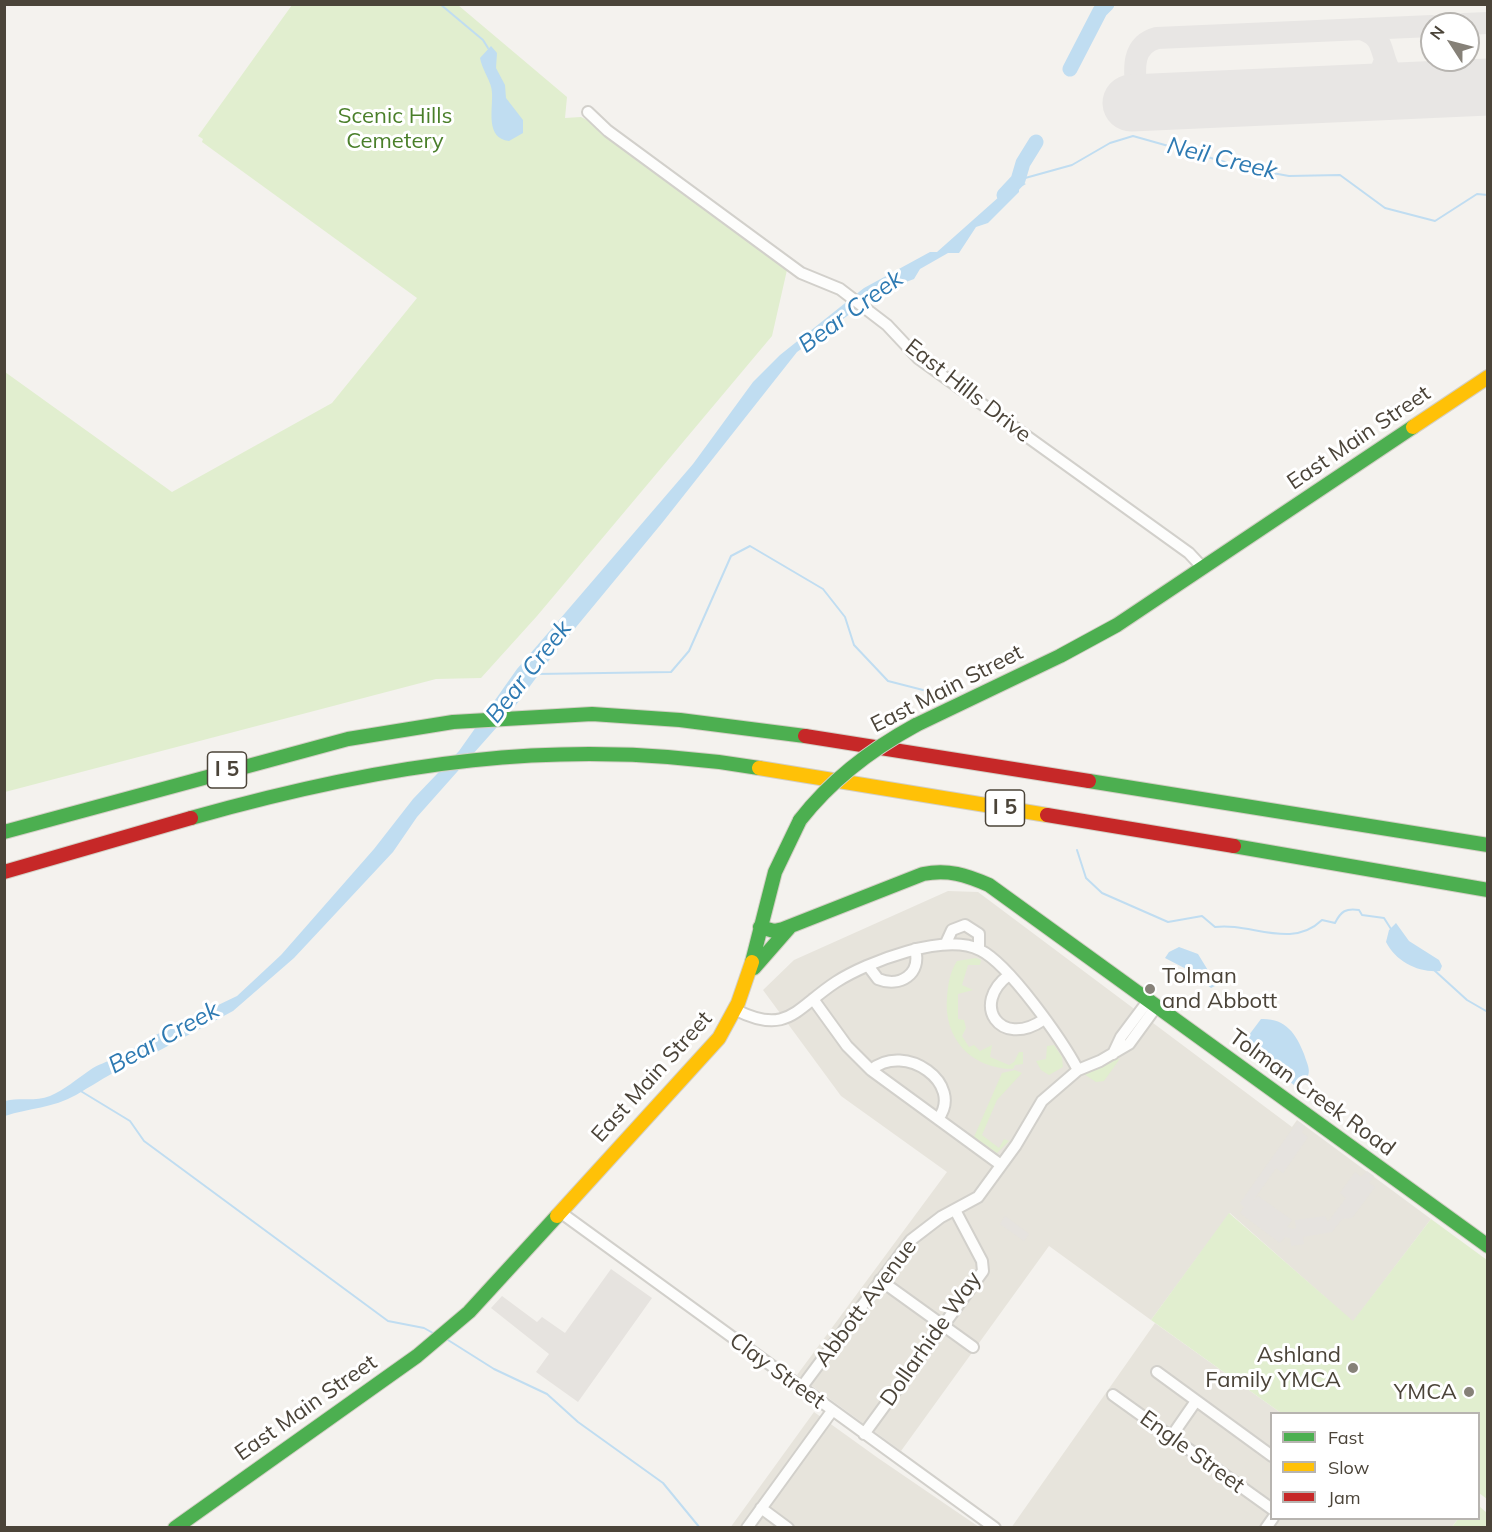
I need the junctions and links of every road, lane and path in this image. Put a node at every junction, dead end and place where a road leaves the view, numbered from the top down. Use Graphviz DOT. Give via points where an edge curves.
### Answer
graph roads {
  1 [pos="588,112"];
  2 [pos="1488,377"];
  3 [pos="1203,568"];
  4 [pos="4,832"];
  5 [pos="1488,845"];
  6 [pos="4,872"];
  7 [pos="1488,890"];
  8 [pos="794,924"];
  9 [pos="760,927"];
  10 [pos="946,943"];
  11 [pos="915,949"];
  12 [pos="979,949"];
  13 [pos="869,967"];
  14 [pos="750,973"];
  15 [pos="1009,975"];
  16 [pos="813,999"];
  17 [pos="1152,1004"];
  18 [pos="736,1010"];
  19 [pos="1043,1020"];
  20 [pos="871,1070"];
  21 [pos="1078,1070"];
  22 [pos="938,1119"];
  23 [pos="1000,1165"];
  24 [pos="955,1210"];
  25 [pos="560,1212"];
  26 [pos="1488,1246"];
  27 [pos="880,1280"];
  28 [pos="944,1325"];
  29 [pos="973,1347"];
  30 [pos="1156,1372"];
  31 [pos="801,1389"];
  32 [pos="1113,1395"];
  33 [pos="1196,1401"];
  34 [pos="832,1411"];
  35 [pos="864,1434"];
  36 [pos="1171,1437"];
  37 [pos="1270,1455"];
  38 [pos="761,1508"];
  39 [pos="1270,1508"];
  40 [pos="175,1527"];
  41 [pos="747,1527"];
  42 [pos="788,1527"];
  43 [pos="995,1527"];
  1 -- 3 [label="street, East Hills Drive" via="608,131 801,273 849,295 918,358 1189,553"];
  2 -- 3 [label="main road, East Main Street"];
  3 -- 9 [label="main road, East Main Street, bridge" via="1092,640 916,725 851,765 800,820 777,865"];
  4 -- 5 [label="main road, I 5" via="348,739 453,722 533,715 644,716 801,735"];
  6 -- 7 [label="main road, I 5" via="348,778 520,754 651,756 748,766"];
  8 -- 9 [label="main road, Tolman Creek Road" via="774,931"];
  8 -- 14 [label="main road"];
  8 -- 17 [label="main road, Tolman Creek Road" via="923,874 962,873 989,885"];
  9 -- 14 [label="main road, East Main Street"];
  10 -- 11 [label="street"];
  10 -- 12 [label="street"];
  10 -- 12 [label="street" via="952,930 965,925 980,934"];
  11 -- 13 [label="street"];
  11 -- 13 [label="street" via="913,970 907,979 897,983 878,979"];
  12 -- 15 [label="street"];
  13 -- 16 [label="street" via="842,978"];
  14 -- 18 [label="main road, East Main Street"];
  15 -- 19 [label="street"];
  15 -- 19 [label="street" via="992,995 991,1009 997,1021 1022,1031"];
  16 -- 18 [label="street" via="780,1021 760,1021"];
  16 -- 20 [label="street" via="847,1046"];
  17 -- 21 [label="street, Abbott Avenue" via="1129,1044"];
  17 -- 26 [label="main road, Tolman Creek Road"];
  18 -- 25 [label="main road, East Main Street" via="719,1038"];
  19 -- 21 [label="street"];
  20 -- 22 [label="street"];
  20 -- 22 [label="street" via="888,1059 919,1065 943,1092 945,1102"];
  21 -- 23 [label="street, Abbott Avenue" via="1042,1101"];
  22 -- 23 [label="street"];
  23 -- 24 [label="street, Abbott Avenue" via="978,1197"];
  24 -- 27 [label="street, Abbott Avenue" via="911,1240"];
  24 -- 28 [label="street, Dollarhide Way" via="982,1261 982,1271"];
  25 -- 31 [label="street, Clay Street"];
  25 -- 40 [label="main road, East Main Street" via="482,1298 429,1347"];
  27 -- 28 [label="street"];
  27 -- 31 [label="street, Abbott Avenue"];
  28 -- 29 [label="street"];
  28 -- 35 [label="street, Dollarhide Way"];
  30 -- 33 [label="street"];
  31 -- 34 [label="street, Clay Street"];
  32 -- 36 [label="street, Engle Street"];
  33 -- 36 [label="street"];
  33 -- 37 [label="street"];
  34 -- 35 [label="street, Clay Street"];
  34 -- 38 [label="street"];
  35 -- 43 [label="street, Clay Street"];
  36 -- 39 [label="street, Engle Street"];
  38 -- 41 [label="street"];
  38 -- 42 [label="street"];
}
